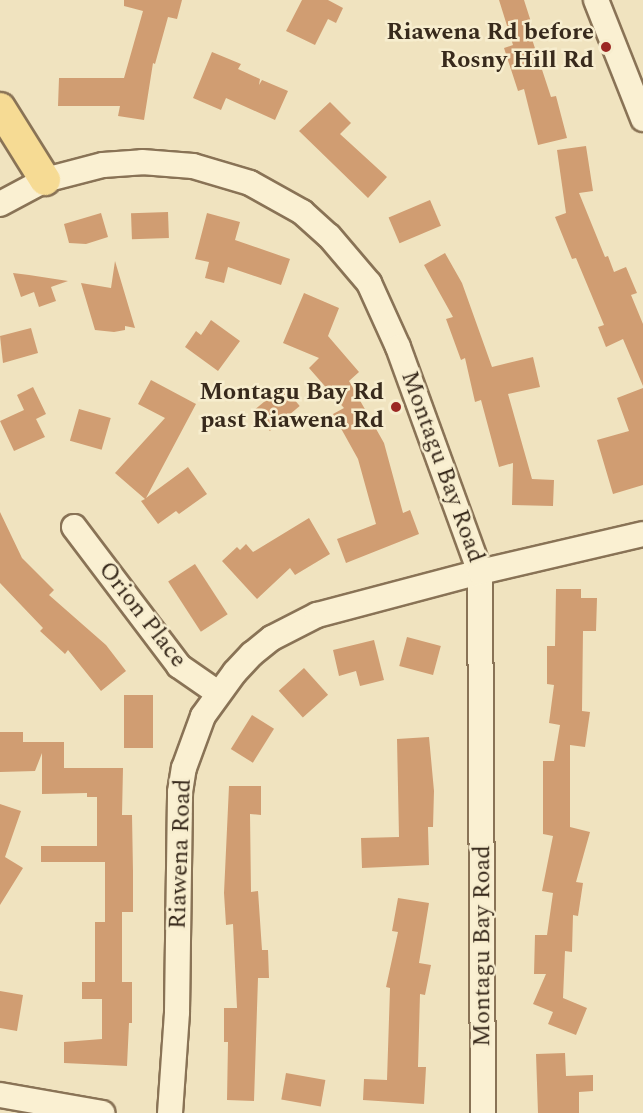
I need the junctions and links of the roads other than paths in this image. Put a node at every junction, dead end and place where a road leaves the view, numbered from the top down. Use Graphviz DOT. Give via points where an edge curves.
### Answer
graph roads {
  1 [pos="596,0"];
  2 [pos="0,108"];
  3 [pos="643,118"];
  4 [pos="45,180"];
  5 [pos="0,204"];
  6 [pos="74,527"];
  7 [pos="639,534"];
  8 [pos="480,572"];
  9 [pos="218,693"];
  10 [pos="0,1095"];
  11 [pos="87,1112"];
  12 [pos="170,1113"];
  13 [pos="483,1113"];
  1 -- 3 [label="street"];
  2 -- 4 [label="main road"];
  4 -- 5 [label="street, Montagu Bay Road"];
  4 -- 8 [label="street, Montagu Bay Road" via="129,162 193,166 250,183 302,212 329,236 369,283 384,312"];
  6 -- 9 [label="street, Orion Place" via="179,666"];
  7 -- 8 [label="street, Riawena Road"];
  8 -- 9 [label="street, Riawena Road" via="333,610 293,626 252,654"];
  8 -- 13 [label="street, Montagu Bay Road"];
  9 -- 12 [label="street, Riawena Road" via="192,740 180,792 177,1012"];
  10 -- 11 [label="street"];
}
